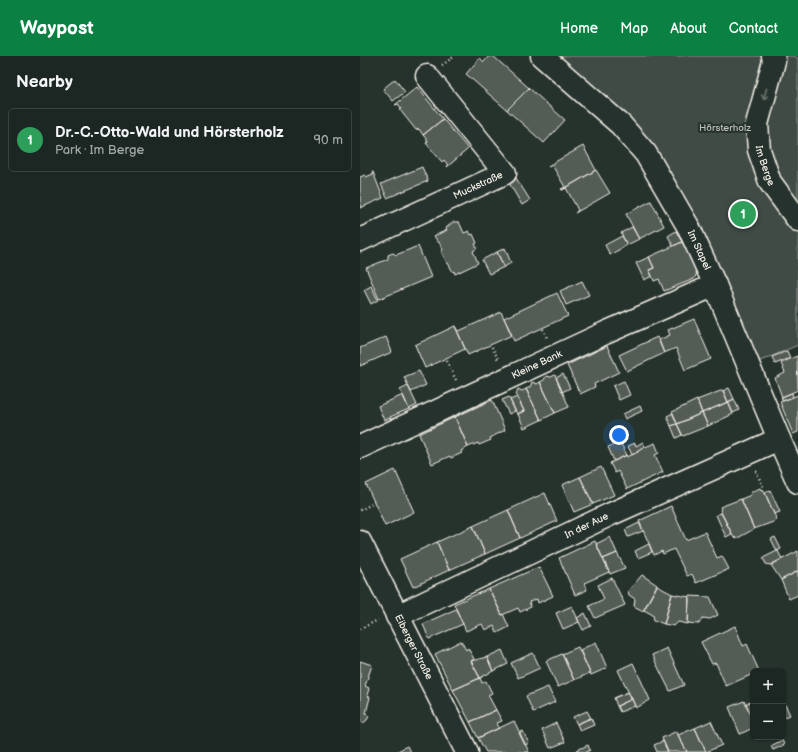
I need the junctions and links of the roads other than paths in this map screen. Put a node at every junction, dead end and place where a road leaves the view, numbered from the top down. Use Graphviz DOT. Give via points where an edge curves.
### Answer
graph roads {
  1 [pos="542,56"];
  2 [pos="774,56"];
  3 [pos="427,76"];
  4 [pos="798,220"];
  5 [pos="360,240"];
  6 [pos="715,285"];
  7 [pos="778,439"];
  8 [pos="360,447"];
  9 [pos="798,482"];
  10 [pos="360,542"];
  11 [pos="397,616"];
  12 [pos="467,752"];
  1 -- 6 [label="street, Im Stapel" via="621,125 646,154 689,228"];
  2 -- 4 [label="street, Im Berge, one-way" via="757,124 759,150 770,182"];
  3 -- 5 [label="street, Muckstraße" via="505,173"];
  6 -- 7 [label="street, Im Stapel"];
  6 -- 8 [label="street, Kleine Bank"];
  7 -- 9 [label="street, Im Stapel"];
  7 -- 11 [label="street, In der Aue" via="611,514"];
  10 -- 11 [label="street, Eiberger Straße"];
  11 -- 12 [label="street, Eiberger Straße"];
}
